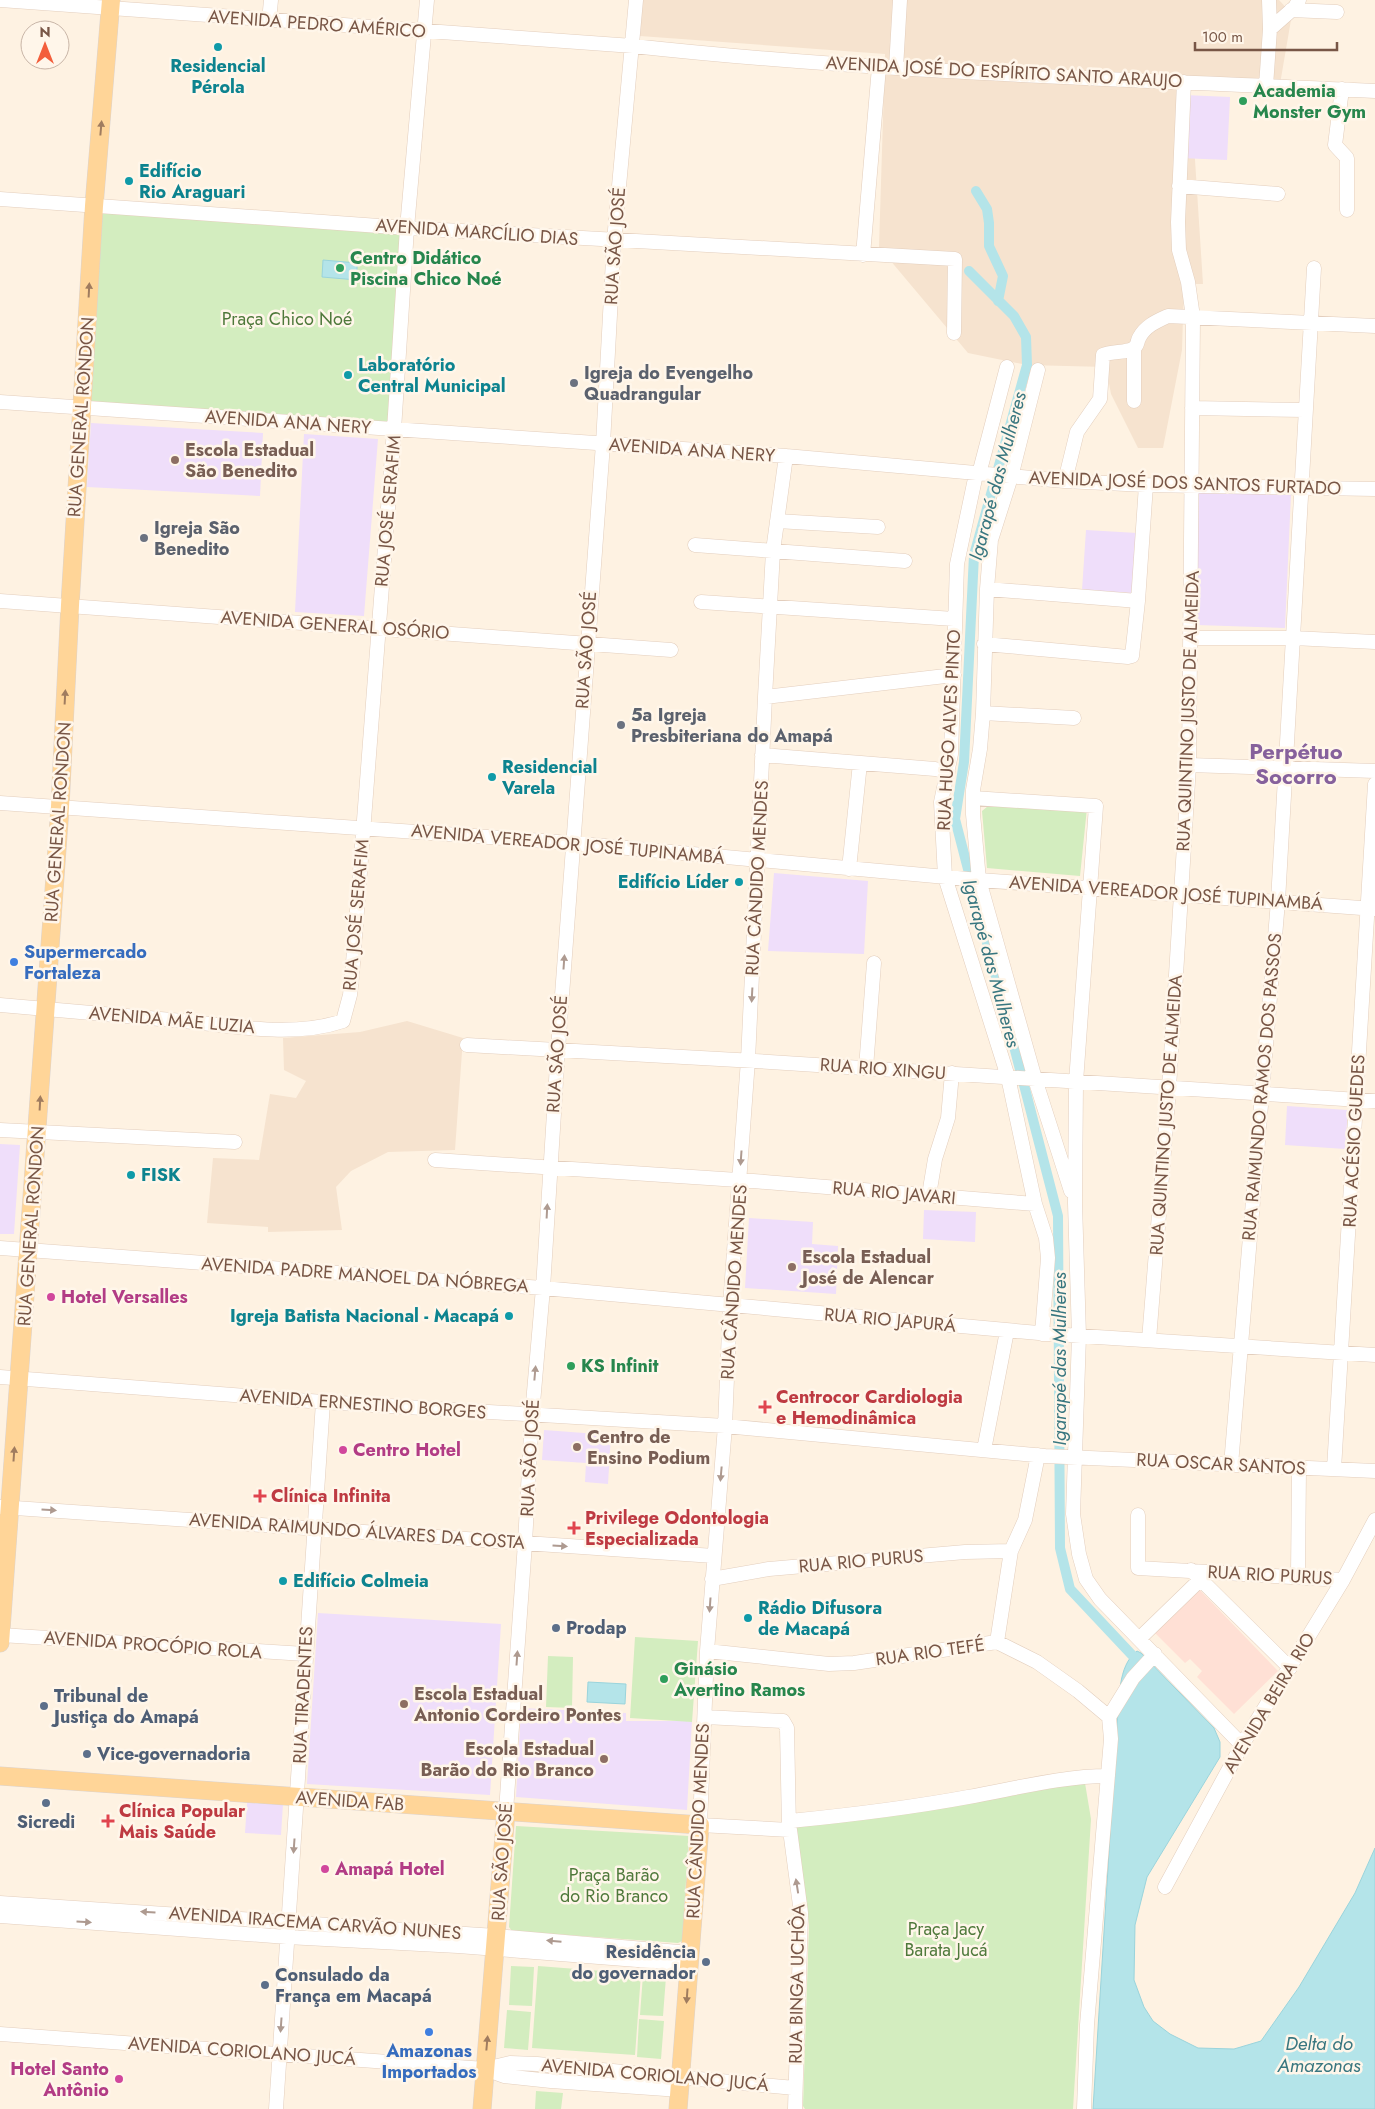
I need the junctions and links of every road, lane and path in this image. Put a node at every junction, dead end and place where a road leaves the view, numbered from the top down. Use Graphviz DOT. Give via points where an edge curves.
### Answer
graph roads {
  1 [pos="0,0"];
  2 [pos="271,0"];
  3 [pos="427,0"];
  4 [pos="636,0"];
  5 [pos="900,0"];
  6 [pos="1269,0"];
  7 [pos="110,4"];
  8 [pos="1295,5"];
  9 [pos="1337,12"];
  10 [pos="269,21"];
  11 [pos="1270,29"];
  12 [pos="426,32"];
  13 [pos="633,46"];
  14 [pos="879,67"];
  15 [pos="896,68"];
  16 [pos="1184,82"];
  17 [pos="1266,86"];
  18 [pos="1342,89"];
  19 [pos="1375,91"];
  20 [pos="1179,186"];
  21 [pos="1278,194"];
  22 [pos="0,199"];
  23 [pos="94,206"];
  24 [pos="1348,210"];
  25 [pos="407,228"];
  26 [pos="614,241"];
  27 [pos="863,255"];
  28 [pos="1314,268"];
  29 [pos="1193,317"];
  30 [pos="1310,322"];
  31 [pos="1375,326"];
  32 [pos="954,333"];
  33 [pos="1134,349"];
  34 [pos="1007,367"];
  35 [pos="1038,370"];
  36 [pos="1134,401"];
  37 [pos="0,402"];
  38 [pos="82,408"];
  39 [pos="1192,408"];
  40 [pos="1305,410"];
  41 [pos="394,430"];
  42 [pos="602,444"];
  43 [pos="786,456"];
  44 [pos="980,475"];
  45 [pos="1007,477"];
  46 [pos="1065,481"];
  47 [pos="1192,484"];
  48 [pos="1146,485"];
  49 [pos="1302,487"];
  50 [pos="1375,489"];
  51 [pos="777,520"];
  52 [pos="878,527"];
  53 [pos="696,545"];
  54 [pos="774,550"];
  55 [pos="905,561"];
  56 [pos="987,589"];
  57 [pos="0,601"];
  58 [pos="1138,601"];
  59 [pos="701,602"];
  60 [pos="70,605"];
  61 [pos="770,606"];
  62 [pos="954,619"];
  63 [pos="378,628"];
  64 [pos="1191,638"];
  65 [pos="1293,638"];
  66 [pos="1375,642"];
  67 [pos="586,644"];
  68 [pos="984,644"];
  69 [pos="670,650"];
  70 [pos="954,675"];
  71 [pos="765,697"];
  72 [pos="983,713"];
  73 [pos="1074,718"];
  74 [pos="762,755"];
  75 [pos="860,762"];
  76 [pos="1189,765"];
  77 [pos="1286,767"];
  78 [pos="1375,771"];
  79 [pos="948,772"];
  80 [pos="1375,784"];
  81 [pos="973,798"];
  82 [pos="0,803"];
  83 [pos="60,807"];
  84 [pos="363,828"];
  85 [pos="573,843"];
  86 [pos="758,859"];
  87 [pos="849,869"];
  88 [pos="949,877"];
  89 [pos="977,880"];
  90 [pos="1090,887"];
  91 [pos="1182,894"];
  92 [pos="1278,901"];
  93 [pos="1371,908"];
  94 [pos="874,963"];
  95 [pos="0,1005"];
  96 [pos="45,1008"];
  97 [pos="343,1021"];
  98 [pos="467,1045"];
  99 [pos="558,1049"];
  100 [pos="752,1060"];
  101 [pos="866,1068"];
  102 [pos="952,1074"];
  103 [pos="1009,1077"];
  104 [pos="1030,1079"];
  105 [pos="1076,1082"];
  106 [pos="1169,1088"];
  107 [pos="1261,1094"];
  108 [pos="1356,1100"];
  109 [pos="1375,1101"];
  110 [pos="0,1130"];
  111 [pos="38,1132"];
  112 [pos="235,1142"];
  113 [pos="435,1160"];
  114 [pos="549,1168"];
  115 [pos="747,1180"];
  116 [pos="929,1196"];
  117 [pos="1075,1203"];
  118 [pos="1035,1204"];
  119 [pos="0,1248"];
  120 [pos="29,1250"];
  121 [pos="543,1288"];
  122 [pos="730,1306"];
  123 [pos="1007,1331"];
  124 [pos="1046,1334"];
  125 [pos="1077,1336"];
  126 [pos="1150,1340"];
  127 [pos="1240,1346"];
  128 [pos="1341,1352"];
  129 [pos="1375,1354"];
  130 [pos="0,1378"];
  131 [pos="19,1379"];
  132 [pos="323,1402"];
  133 [pos="532,1415"];
  134 [pos="725,1426"];
  135 [pos="984,1450"];
  136 [pos="1042,1456"];
  137 [pos="1072,1457"];
  138 [pos="1231,1465"];
  139 [pos="1300,1468"];
  140 [pos="1334,1469"];
  141 [pos="1375,1471"];
  142 [pos="5,1507"];
  143 [pos="1138,1515"];
  144 [pos="1375,1520"];
  145 [pos="314,1528"];
  146 [pos="525,1543"];
  147 [pos="1011,1551"];
  148 [pos="714,1556"];
  149 [pos="1200,1574"];
  150 [pos="1298,1576"];
  151 [pos="712,1579"];
  152 [pos="1344,1580"];
  153 [pos="0,1635"];
  154 [pos="1139,1639"];
  155 [pos="997,1642"];
  156 [pos="0,1643"];
  157 [pos="707,1651"];
  158 [pos="305,1654"];
  159 [pos="1151,1658"];
  160 [pos="1290,1668"];
  161 [pos="1109,1716"];
  162 [pos="704,1717"];
  163 [pos="1242,1745"];
  164 [pos="0,1776"];
  165 [pos="1108,1776"];
  166 [pos="297,1797"];
  167 [pos="506,1811"];
  168 [pos="700,1825"];
  169 [pos="789,1825"];
  170 [pos="1165,1886"];
  171 [pos="0,1903"];
  172 [pos="63,1914"];
  173 [pos="0,1916"];
  174 [pos="288,1922"];
  175 [pos="287,1936"];
  176 [pos="496,1943"];
  177 [pos="690,1958"];
  178 [pos="0,2034"];
  179 [pos="279,2054"];
  180 [pos="485,2070"];
  181 [pos="680,2084"];
  182 [pos="795,2088"];
  183 [pos="276,2109"];
  184 [pos="482,2109"];
  185 [pos="678,2109"];
  186 [pos="795,2109"];
  187 [pos="1084,2109"];
  1 -- 7 [label="street, AVENIDA PEDRO AMÉRICO"];
  2 -- 10 [label="street"];
  3 -- 12 [label="street, RUA JOSÉ SERAFIM"];
  4 -- 13 [label="street, RUA SÃO JOSÉ"];
  5 -- 15 [label="street"];
  6 -- 11 [label="street"];
  7 -- 10 [label="street, AVENIDA PEDRO AMÉRICO"];
  23 -- 7 [label="main road, RUA GENERAL RONDON, one-way"];
  8 -- 9 [label="street"];
  8 -- 11 [label="street"];
  10 -- 12 [label="street, AVENIDA PEDRO AMÉRICO"];
  11 -- 17 [label="street"];
  12 -- 13 [label="street, AVENIDA PEDRO AMÉRICO"];
  12 -- 25 [label="street, RUA JOSÉ SERAFIM"];
  13 -- 14 [label="street, AVENIDA JOSÉ DO ESPÍRITO SANTO ARAUJO"];
  13 -- 26 [label="street, RUA SÃO JOSÉ"];
  14 -- 15 [label="street, AVENIDA JOSÉ DO ESPÍRITO SANTO ARAUJO"];
  14 -- 27 [label="street"];
  15 -- 16 [label="street, AVENIDA JOSÉ DO ESPÍRITO SANTO ARAUJO"];
  16 -- 17 [label="street, AVENIDA JOSÉ DO ESPÍRITO SANTO ARAUJO"];
  16 -- 20 [label="street, RUA QUINTINO JUSTO DE ALMEIDA"];
  17 -- 18 [label="street, AVENIDA JOSÉ DO ESPÍRITO SANTO ARAUJO"];
  18 -- 19 [label="street, AVENIDA JOSÉ DO ESPÍRITO SANTO ARAUJO"];
  18 -- 24 [label="street" via="1335,144 1347,158"];
  20 -- 21 [label="street"];
  20 -- 29 [label="street, RUA QUINTINO JUSTO DE ALMEIDA" via="1180,250"];
  22 -- 23 [label="street, AVENIDA MARCÍLIO DIAS"];
  23 -- 25 [label="street, AVENIDA MARCÍLIO DIAS"];
  38 -- 23 [label="main road, RUA GENERAL RONDON, one-way"];
  25 -- 26 [label="street, AVENIDA MARCÍLIO DIAS"];
  25 -- 41 [label="street, RUA JOSÉ SERAFIM"];
  26 -- 27 [label="street, AVENIDA MARCÍLIO DIAS"];
  26 -- 42 [label="street, RUA SÃO JOSÉ"];
  27 -- 32 [label="street, AVENIDA MARCÍLIO DIAS" via="955,259"];
  28 -- 30 [label="street, RUA RAIMUNDO RAMOS DOS PASSOS"];
  29 -- 30 [label="street"];
  29 -- 33 [label="street" via="1168,316 1148,326"];
  29 -- 39 [label="street, RUA QUINTINO JUSTO DE ALMEIDA"];
  30 -- 31 [label="street"];
  30 -- 40 [label="street, RUA RAIMUNDO RAMOS DOS PASSOS"];
  33 -- 36 [label="street"];
  33 -- 46 [label="street" via="1103,355 1100,398 1077,432"];
  34 -- 44 [label="street, RUA HUGO ALVES PINTO"];
  35 -- 45 [label="street, RUA HUGO ALVES PINTO"];
  37 -- 38 [label="street, AVENIDA ANA NERY"];
  38 -- 41 [label="street, AVENIDA ANA NERY"];
  38 -- 60 [label="main road, RUA GENERAL RONDON"];
  39 -- 40 [label="street"];
  39 -- 47 [label="street, RUA QUINTINO JUSTO DE ALMEIDA"];
  40 -- 49 [label="street, RUA RAIMUNDO RAMOS DOS PASSOS"];
  41 -- 42 [label="street, AVENIDA ANA NERY"];
  41 -- 63 [label="street, RUA JOSÉ SERAFIM"];
  42 -- 43 [label="street, AVENIDA ANA NERY"];
  42 -- 67 [label="street, RUA SÃO JOSÉ"];
  43 -- 44 [label="street, AVENIDA JOSÉ DOS SANTOS FURTADO"];
  43 -- 51 [label="street, RUA CÂNDIDO MENDES"];
  44 -- 45 [label="street, AVENIDA JOSÉ DOS SANTOS FURTADO"];
  44 -- 62 [label="street, RUA HUGO ALVES PINTO" via="957,564"];
  45 -- 46 [label="street, AVENIDA JOSÉ DOS SANTOS FURTADO"];
  45 -- 56 [label="street, RUA HUGO ALVES PINTO" via="991,540"];
  46 -- 48 [label="street, AVENIDA JOSÉ DOS SANTOS FURTADO"];
  47 -- 48 [label="street, AVENIDA JOSÉ DOS SANTOS FURTADO"];
  47 -- 49 [label="street, AVENIDA JOSÉ DOS SANTOS FURTADO"];
  47 -- 64 [label="street, RUA QUINTINO JUSTO DE ALMEIDA"];
  48 -- 58 [label="street"];
  49 -- 50 [label="street, AVENIDA JOSÉ DOS SANTOS FURTADO"];
  49 -- 65 [label="street, RUA RAIMUNDO RAMOS DOS PASSOS"];
  51 -- 52 [label="street"];
  51 -- 54 [label="street, RUA CÂNDIDO MENDES"];
  53 -- 54 [label="street"];
  54 -- 55 [label="street"];
  54 -- 61 [label="street, RUA CÂNDIDO MENDES"];
  56 -- 58 [label="street"];
  56 -- 68 [label="street, RUA HUGO ALVES PINTO"];
  57 -- 60 [label="street, AVENIDA GENERAL OSÓRIO"];
  58 -- 68 [label="street" via="1132,656"];
  59 -- 61 [label="street"];
  60 -- 63 [label="street, AVENIDA GENERAL OSÓRIO"];
  83 -- 60 [label="main road, RUA GENERAL RONDON, one-way"];
  61 -- 62 [label="street"];
  61 -- 71 [label="street, RUA CÂNDIDO MENDES"];
  62 -- 70 [label="street, RUA HUGO ALVES PINTO"];
  63 -- 67 [label="street, AVENIDA GENERAL OSÓRIO"];
  63 -- 84 [label="street, RUA JOSÉ SERAFIM"];
  64 -- 65 [label="street"];
  64 -- 76 [label="street, RUA QUINTINO JUSTO DE ALMEIDA"];
  65 -- 66 [label="street"];
  65 -- 77 [label="street, RUA RAIMUNDO RAMOS DOS PASSOS"];
  67 -- 69 [label="street, AVENIDA GENERAL OSÓRIO"];
  67 -- 85 [label="street, RUA SÃO JOSÉ"];
  68 -- 72 [label="street, RUA HUGO ALVES PINTO"];
  70 -- 71 [label="street"];
  70 -- 79 [label="street, RUA HUGO ALVES PINTO"];
  71 -- 74 [label="street, RUA CÂNDIDO MENDES"];
  72 -- 73 [label="street"];
  72 -- 81 [label="street, RUA HUGO ALVES PINTO"];
  74 -- 75 [label="street"];
  74 -- 86 [label="street, RUA CÂNDIDO MENDES"];
  75 -- 79 [label="street"];
  75 -- 87 [label="street"];
  76 -- 77 [label="street"];
  76 -- 91 [label="street, RUA QUINTINO JUSTO DE ALMEIDA"];
  77 -- 78 [label="street"];
  77 -- 92 [label="street, RUA RAIMUNDO RAMOS DOS PASSOS"];
  79 -- 88 [label="street, RUA HUGO ALVES PINTO" via="942,802"];
  80 -- 93 [label="street, RUA ACÉSIO GUEDES"];
  81 -- 89 [label="street, RUA HUGO ALVES PINTO"];
  81 -- 90 [label="street" via="1096,806"];
  82 -- 83 [label="street, AVENIDA VEREADOR JOSÉ TUPINAMBÁ"];
  83 -- 84 [label="street, AVENIDA VEREADOR JOSÉ TUPINAMBÁ"];
  83 -- 96 [label="main road, RUA GENERAL RONDON"];
  84 -- 85 [label="street, AVENIDA VEREADOR JOSÉ TUPINAMBÁ"];
  84 -- 97 [label="street, RUA JOSÉ SERAFIM" via="350,995"];
  85 -- 86 [label="street, AVENIDA VEREADOR JOSÉ TUPINAMBÁ"];
  99 -- 85 [label="street, RUA SÃO JOSÉ, one-way"];
  86 -- 87 [label="street, AVENIDA VEREADOR JOSÉ TUPINAMBÁ"];
  86 -- 100 [label="street, RUA CÂNDIDO MENDES, one-way"];
  87 -- 88 [label="street, AVENIDA VEREADOR JOSÉ TUPINAMBÁ"];
  88 -- 89 [label="street, AVENIDA VEREADOR JOSÉ TUPINAMBÁ"];
  88 -- 103 [label="street, RUA HUGO ALVES PINTO"];
  89 -- 90 [label="street, AVENIDA VEREADOR JOSÉ TUPINAMBÁ"];
  89 -- 104 [label="street, RUA HUGO ALVES PINTO"];
  90 -- 91 [label="street, AVENIDA VEREADOR JOSÉ TUPINAMBÁ"];
  90 -- 105 [label="street"];
  91 -- 92 [label="street, AVENIDA VEREADOR JOSÉ TUPINAMBÁ"];
  91 -- 106 [label="street, RUA QUINTINO JUSTO DE ALMEIDA"];
  92 -- 93 [label="street, AVENIDA VEREADOR JOSÉ TUPINAMBÁ"];
  92 -- 107 [label="street, RUA RAIMUNDO RAMOS DOS PASSOS"];
  93 -- 108 [label="street, RUA ACÉSIO GUEDES"];
  94 -- 101 [label="street"];
  95 -- 96 [label="street, AVENIDA MÃE LUZIA"];
  96 -- 97 [label="street, AVENIDA MÃE LUZIA" via="264,1028 314,1028"];
  111 -- 96 [label="main road, RUA GENERAL RONDON, one-way"];
  98 -- 99 [label="street"];
  99 -- 100 [label="street"];
  99 -- 114 [label="street, RUA SÃO JOSÉ"];
  100 -- 101 [label="street, RUA RIO XINGU"];
  100 -- 115 [label="street, RUA CÂNDIDO MENDES, one-way"];
  101 -- 102 [label="street, RUA RIO XINGU"];
  102 -- 103 [label="street, RUA RIO XINGU"];
  102 -- 116 [label="street" via="948,1118 935,1159"];
  103 -- 104 [label="street"];
  103 -- 118 [label="street, RUA HUGO ALVES PINTO"];
  104 -- 105 [label="street"];
  104 -- 117 [label="street, RUA HUGO ALVES PINTO"];
  105 -- 106 [label="street"];
  105 -- 117 [label="street"];
  106 -- 107 [label="street"];
  106 -- 126 [label="street, RUA QUINTINO JUSTO DE ALMEIDA"];
  107 -- 108 [label="street"];
  107 -- 127 [label="street, RUA RAIMUNDO RAMOS DOS PASSOS"];
  108 -- 109 [label="street"];
  108 -- 128 [label="street, RUA ACÉSIO GUEDES"];
  110 -- 111 [label="street"];
  111 -- 112 [label="street"];
  111 -- 120 [label="main road, RUA GENERAL RONDON"];
  113 -- 114 [label="street, RUA RIO JAVARI"];
  114 -- 115 [label="street, RUA RIO JAVARI"];
  121 -- 114 [label="street, RUA SÃO JOSÉ, one-way"];
  115 -- 116 [label="street, RUA RIO JAVARI"];
  115 -- 122 [label="street, RUA CÂNDIDO MENDES"];
  116 -- 118 [label="street, RUA RIO JAVARI"];
  117 -- 125 [label="street"];
  118 -- 124 [label="street, RUA HUGO ALVES PINTO" via="1046,1238 1048,1258"];
  119 -- 120 [label="street, AVENIDA PADRE MANOEL DA NÓBREGA"];
  120 -- 121 [label="street, AVENIDA PADRE MANOEL DA NÓBREGA"];
  120 -- 131 [label="main road, RUA GENERAL RONDON"];
  121 -- 122 [label="street, AVENIDA PADRE MANOEL DA NÓBREGA"];
  133 -- 121 [label="street, RUA SÃO JOSÉ, one-way"];
  122 -- 123 [label="street, RUA RIO JAPURÁ"];
  122 -- 134 [label="street, RUA CÂNDIDO MENDES"];
  123 -- 124 [label="street, RUA RIO JAPURÁ"];
  123 -- 135 [label="street"];
  124 -- 125 [label="street, RUA RIO JAPURÁ"];
  125 -- 126 [label="street"];
  125 -- 137 [label="street"];
  126 -- 127 [label="street"];
  127 -- 128 [label="street"];
  127 -- 138 [label="street, RUA RAIMUNDO RAMOS DOS PASSOS"];
  128 -- 129 [label="street"];
  128 -- 140 [label="street, RUA ACÉSIO GUEDES"];
  130 -- 131 [label="street, AVENIDA ERNESTINO BORGES"];
  131 -- 132 [label="street, AVENIDA ERNESTINO BORGES"];
  142 -- 131 [label="main road, RUA GENERAL RONDON, one-way"];
  132 -- 133 [label="street, AVENIDA ERNESTINO BORGES"];
  132 -- 145 [label="street, RUA TIRADENTES"];
  133 -- 134 [label="street, AVENIDA ERNESTINO BORGES"];
  133 -- 146 [label="street, RUA SÃO JOSÉ"];
  134 -- 135 [label="street"];
  134 -- 148 [label="street, RUA CÂNDIDO MENDES, one-way"];
  135 -- 136 [label="street"];
  136 -- 137 [label="street, RUA OSCAR SANTOS"];
  136 -- 147 [label="street" via="1025,1520"];
  137 -- 138 [label="street, RUA OSCAR SANTOS"];
  137 -- 154 [label="street" via="1073,1514 1086,1578 1100,1599"];
  138 -- 139 [label="street, RUA OSCAR SANTOS"];
  139 -- 140 [label="street, RUA OSCAR SANTOS"];
  139 -- 150 [label="street"];
  140 -- 141 [label="street, RUA OSCAR SANTOS"];
  142 -- 145 [label="street, AVENIDA RAIMUNDO ÁLVARES DA COSTA, one-way"];
  142 -- 153 [label="main road, RUA GENERAL RONDON"];
  143 -- 149 [label="street, RUA RIO PURUS" via="1138,1568"];
  144 -- 152 [label="street, AVENIDA BEIRA RIO"];
  145 -- 146 [label="street, AVENIDA RAIMUNDO ÁLVARES DA COSTA"];
  145 -- 158 [label="street, RUA TIRADENTES"];
  146 -- 148 [label="street, AVENIDA RAIMUNDO ÁLVARES DA COSTA, one-way"];
  167 -- 146 [label="street, RUA SÃO JOSÉ, one-way"];
  147 -- 151 [label="street, RUA RIO PURUS" via="769,1569"];
  147 -- 155 [label="street"];
  148 -- 151 [label="street, RUA CÂNDIDO MENDES"];
  149 -- 150 [label="street, RUA RIO PURUS"];
  149 -- 154 [label="street"];
  149 -- 160 [label="street"];
  150 -- 152 [label="street, RUA RIO PURUS"];
  151 -- 157 [label="street, RUA CÂNDIDO MENDES, one-way"];
  152 -- 160 [label="street, AVENIDA BEIRA RIO"];
  153 -- 156 [label="main road, RUA GENERAL RONDON"];
  153 -- 158 [label="street, AVENIDA PROCÓPIO ROLA"];
  154 -- 159 [label="street"];
  155 -- 157 [label="street, RUA RIO TEFÉ" via="837,1664"];
  155 -- 161 [label="street, RUA RIO TEFÉ" via="1037,1662"];
  157 -- 162 [label="street, RUA CÂNDIDO MENDES"];
  158 -- 166 [label="street, RUA TIRADENTES"];
  159 -- 161 [label="street" via="1133,1678"];
  159 -- 163 [label="street"];
  160 -- 163 [label="street, AVENIDA BEIRA RIO"];
  161 -- 165 [label="street" via="1112,1739"];
  162 -- 168 [label="street, RUA CÂNDIDO MENDES"];
  162 -- 169 [label="street, RUA BINGA UCHÔA" via="782,1721 788,1728"];
  163 -- 170 [label="street, AVENIDA BEIRA RIO"];
  164 -- 166 [label="main road, AVENIDA FAB"];
  165 -- 169 [label="street" via="1071,1779"];
  165 -- 187 [label="street" via="1087,2025"];
  166 -- 167 [label="main road, AVENIDA FAB"];
  166 -- 174 [label="street, RUA TIRADENTES, one-way"];
  167 -- 168 [label="main road, AVENIDA FAB"];
  167 -- 176 [label="main road, RUA SÃO JOSÉ"];
  168 -- 169 [label="street"];
  168 -- 177 [label="main road, RUA CÂNDIDO MENDES"];
  182 -- 169 [label="street, RUA BINGA UCHÔA, one-way" via="801,1913"];
  171 -- 172 [label="street, AVENIDA IRACEMA CARVÃO NUNES"];
  172 -- 173 [label="street, AVENIDA IRACEMA CARVÃO NUNES"];
  174 -- 172 [label="street, AVENIDA IRACEMA CARVÃO NUNES, one-way"];
  172 -- 175 [label="street, AVENIDA IRACEMA CARVÃO NUNES, one-way"];
  174 -- 175 [label="street, RUA TIRADENTES"];
  174 -- 176 [label="street, AVENIDA IRACEMA CARVÃO NUNES"];
  175 -- 176 [label="street, AVENIDA IRACEMA CARVÃO NUNES"];
  175 -- 179 [label="street, RUA TIRADENTES, one-way"];
  176 -- 177 [label="street, AVENIDA IRACEMA CARVÃO NUNES"];
  180 -- 176 [label="main road, RUA SÃO JOSÉ, one-way"];
  177 -- 181 [label="main road, RUA CÂNDIDO MENDES, one-way"];
  178 -- 179 [label="street, AVENIDA CORIOLANO JUCÁ"];
  179 -- 180 [label="street, AVENIDA CORIOLANO JUCÁ"];
  179 -- 183 [label="street, RUA TIRADENTES"];
  180 -- 181 [label="street, AVENIDA CORIOLANO JUCÁ" via="510,2063 537,2064"];
  180 -- 184 [label="main road, RUA SÃO JOSÉ"];
  181 -- 182 [label="street, AVENIDA CORIOLANO JUCÁ"];
  181 -- 185 [label="main road, RUA CÂNDIDO MENDES"];
  182 -- 186 [label="street, RUA BINGA UCHÔA"];
}
